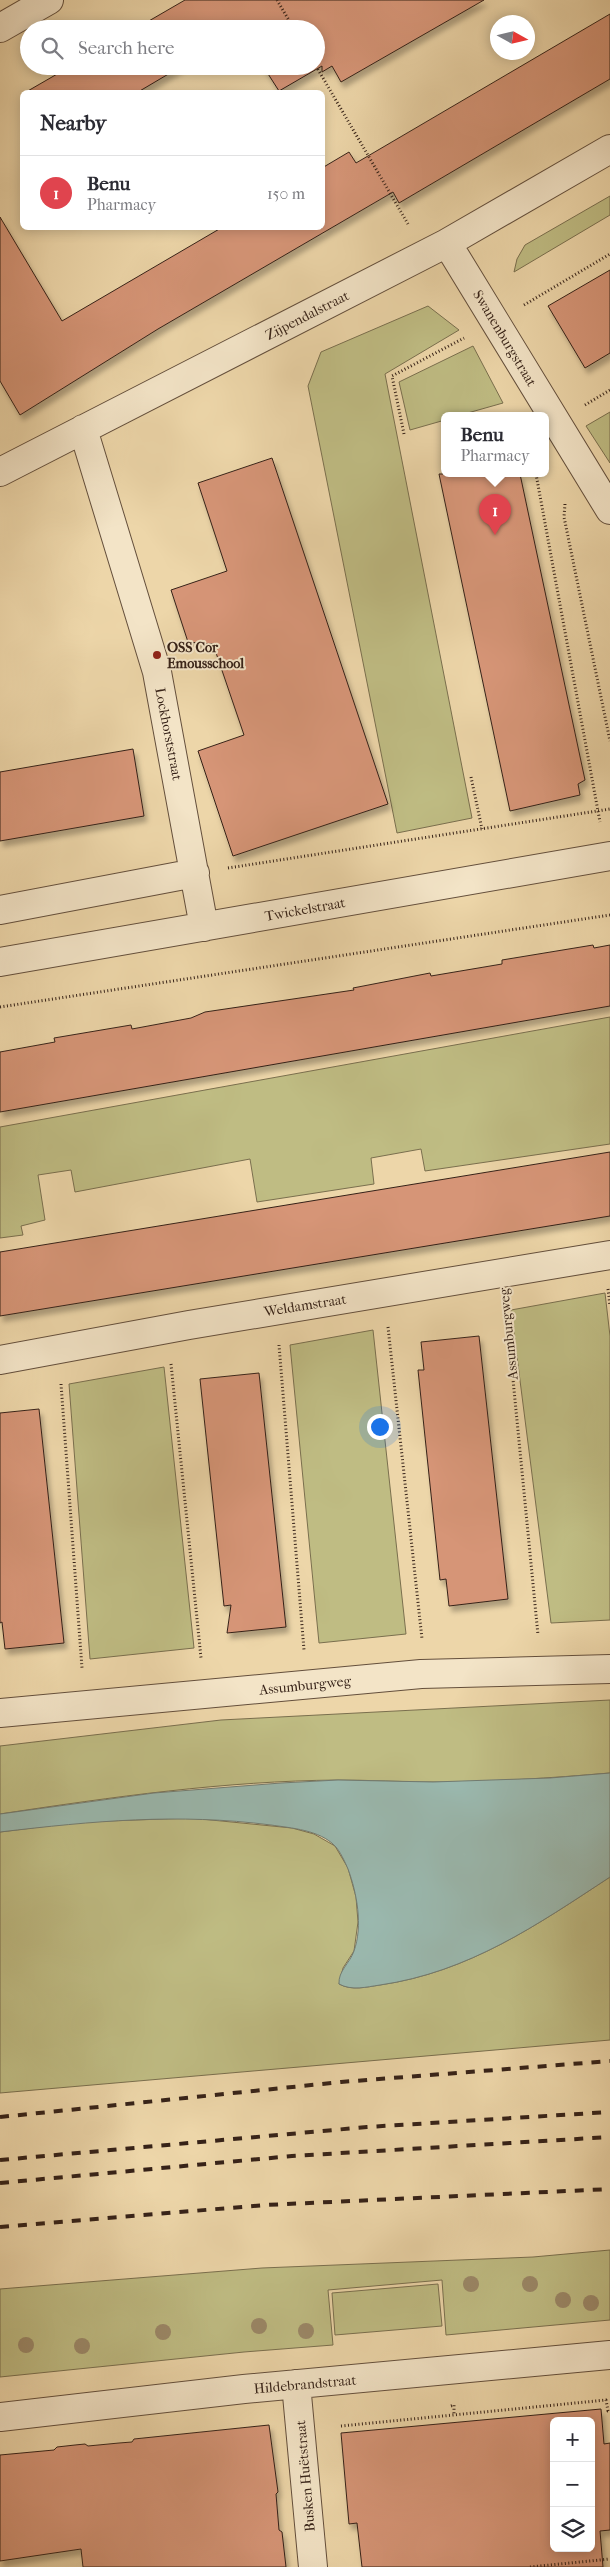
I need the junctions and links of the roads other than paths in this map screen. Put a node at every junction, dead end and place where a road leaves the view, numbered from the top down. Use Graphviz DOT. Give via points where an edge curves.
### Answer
graph roads {
  1 [pos="49,0"];
  2 [pos="0,28"];
  3 [pos="610,149"];
  4 [pos="437,249"];
  5 [pos="548,412"];
  6 [pos="549,414"];
  7 [pos="83,429"];
  8 [pos="0,472"];
  9 [pos="610,510"];
  10 [pos="608,856"];
  11 [pos="195,873"];
  12 [pos="0,910"];
  13 [pos="204,927"];
  14 [pos="0,962"];
  15 [pos="610,1255"];
  16 [pos="0,1360"];
  17 [pos="610,1668"];
  18 [pos="0,1713"];
  19 [pos="610,2355"];
  20 [pos="296,2384"];
  21 [pos="0,2417"];
  22 [pos="313,2567"];
  1 -- 2 [label="street"];
  3 -- 4 [label="street, Zijpendalstraat"];
  4 -- 5 [label="street, Swanenburgstraat"];
  4 -- 7 [label="street, Zijpendalstraat"];
  6 -- 9 [label="street, Swanenburgstraat"];
  7 -- 8 [label="street, Zijpendalstraat"];
  7 -- 11 [label="street, Lockhorststraat" via="157,672"];
  10 -- 13 [label="street, Twickelstraat"];
  11 -- 12 [label="street"];
  11 -- 13 [label="street, Lockhorststraat"];
  13 -- 14 [label="street, Twickelstraat"];
  15 -- 16 [label="street, Weldamstraat" via="189,1324"];
  17 -- 18 [label="street, Assumburgweg" via="421,1674"];
  19 -- 20 [label="street, Hildebrandstraat"];
  20 -- 21 [label="street, Hildebrandstraat"];
  20 -- 22 [label="street, Busken Huëtstraat"];
}
